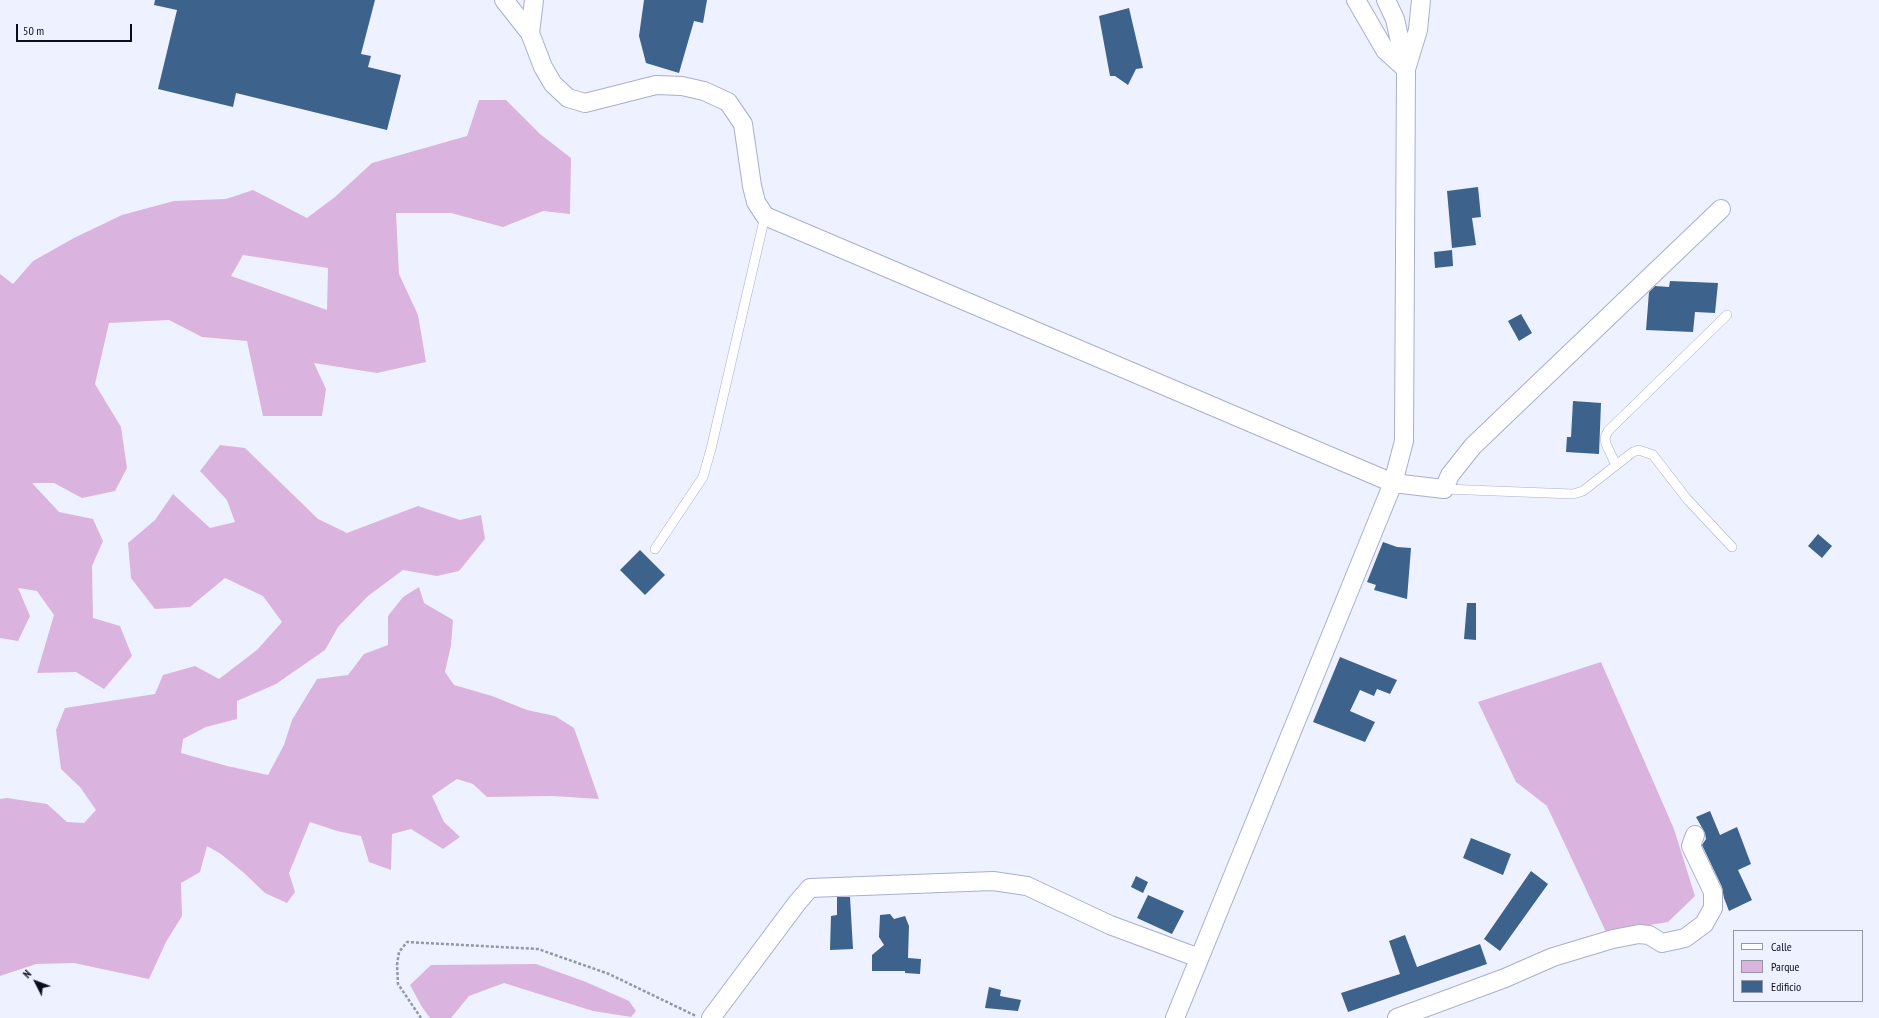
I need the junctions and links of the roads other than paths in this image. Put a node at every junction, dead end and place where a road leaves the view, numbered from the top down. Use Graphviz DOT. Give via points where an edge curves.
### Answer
graph roads {
  1 [pos="504,0"];
  2 [pos="534,0"];
  3 [pos="1356,0"];
  4 [pos="1386,0"];
  5 [pos="1421,0"];
  6 [pos="530,33"];
  7 [pos="1406,69"];
  8 [pos="1721,209"];
  9 [pos="765,216"];
  10 [pos="1727,315"];
  11 [pos="1616,465"];
  12 [pos="1393,483"];
  13 [pos="1444,489"];
  14 [pos="1732,547"];
  15 [pos="655,549"];
  16 [pos="1695,836"];
  17 [pos="1199,958"];
  18 [pos="711,1018"];
  19 [pos="1175,1018"];
  20 [pos="1397,1018"];
  1 -- 6 [label="street"];
  2 -- 6 [label="street"];
  3 -- 7 [label="street" via="1385,50"];
  4 -- 7 [label="street" via="1395,19"];
  5 -- 7 [label="street" via="1418,30"];
  6 -- 9 [label="street" via="543,67 553,84 568,98 585,103 656,85 704,90 728,102 743,124 752,186 756,202"];
  7 -- 12 [label="street" via="1404,441"];
  8 -- 13 [label="street" via="1473,446 1450,475"];
  9 -- 12 [label="street"];
  9 -- 15 [label="lane" via="703,477"];
  10 -- 11 [label="lane" via="1608,431 1606,444"];
  11 -- 13 [label="lane" via="1583,491 1573,494"];
  11 -- 14 [label="lane" via="1639,450 1653,455 1687,499"];
  12 -- 13 [label="street"];
  12 -- 17 [label="street"];
  16 -- 20 [label="street" via="1691,846 1713,892 1713,908 1704,924 1685,938 1662,943 1649,935 1639,934 1613,939 1553,958"];
  17 -- 18 [label="street" via="1110,925 1027,886 993,881 810,888"];
  17 -- 19 [label="street"];
}
